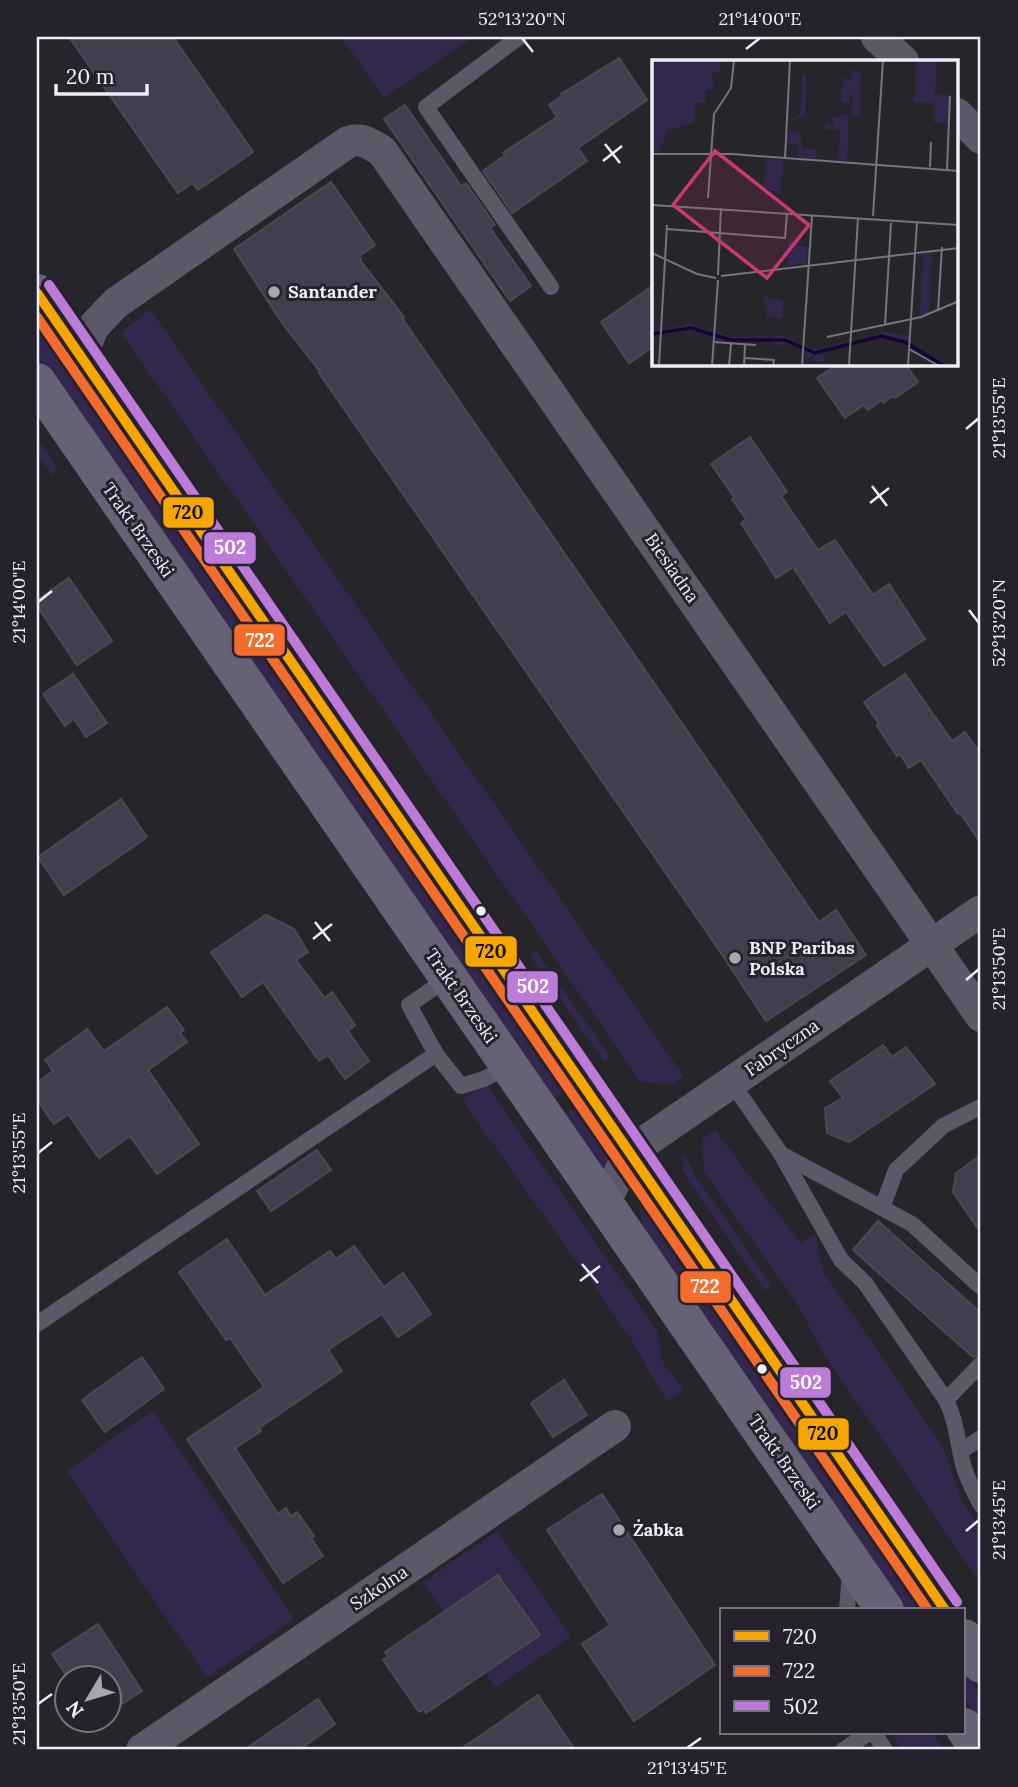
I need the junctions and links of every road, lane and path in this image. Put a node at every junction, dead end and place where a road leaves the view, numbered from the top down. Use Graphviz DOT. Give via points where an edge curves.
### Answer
graph roads {
  1 [pos="519,37"];
  2 [pos="877,37"];
  3 [pos="901,60"];
  4 [pos="958,115"];
  5 [pos="981,138"];
  6 [pos="551,287"];
  7 [pos="37,293"];
  8 [pos="81,357"];
  9 [pos="37,382"];
  10 [pos="981,911"];
  11 [pos="932,943"];
  12 [pos="448,978"];
  13 [pos="981,1016"];
  14 [pos="436,1054"];
  15 [pos="509,1066"];
  16 [pos="732,1083"];
  17 [pos="981,1109"];
  18 [pos="630,1152"];
  19 [pos="781,1154"];
  20 [pos="604,1203"];
  21 [pos="882,1208"];
  22 [pos="981,1287"];
  23 [pos="37,1324"];
  24 [pos="981,1364"];
  25 [pos="946,1400"];
  26 [pos="615,1426"];
  27 [pos="981,1438"];
  28 [pos="961,1451"];
  29 [pos="981,1505"];
  30 [pos="850,1559"];
  31 [pos="847,1608"];
  32 [pos="884,1608"];
  33 [pos="944,1608"];
  34 [pos="965,1640"];
  35 [pos="981,1664"];
  36 [pos="965,1729"];
  37 [pos="869,1734"];
  38 [pos="872,1734"];
  39 [pos="142,1750"];
  40 [pos="843,1750"];
  41 [pos="885,1750"];
  42 [pos="979,1750"];
  1 -- 6 [label="lane" via="426,107"];
  2 -- 3 [label="street"];
  4 -- 5 [label="street"];
  7 -- 8 [label="main road"];
  8 -- 11 [label="street, Biesiadna" via="103,314 348,142 365,141 382,151"];
  8 -- 18 [label="main road"];
  9 -- 12 [label="main road, Trakt Brzeski"];
  10 -- 11 [label="street, Fabryczna"];
  11 -- 13 [label="street, Biesiadna"];
  11 -- 16 [label="street, Fabryczna"];
  12 -- 14 [label="lane" via="409,1005"];
  12 -- 15 [label="main road, Trakt Brzeski"];
  14 -- 15 [label="lane" via="461,1087"];
  14 -- 23 [label="lane"];
  15 -- 20 [label="main road, Trakt Brzeski"];
  16 -- 18 [label="street, Fabryczna"];
  16 -- 19 [label="lane"];
  17 -- 21 [label="lane" via="943,1126 896,1170"];
  18 -- 20 [label="street, Fabryczna"];
  18 -- 33 [label="main road"];
  19 -- 21 [label="lane"];
  19 -- 25 [label="lane" via="841,1260 865,1283"];
  20 -- 30 [label="main road, Trakt Brzeski"];
  21 -- 22 [label="lane" via="912,1224"];
  24 -- 25 [label="lane"];
  25 -- 28 [label="lane"];
  26 -- 39 [label="street, Szkolna"];
  27 -- 28 [label="lane"];
  28 -- 29 [label="lane" via="970,1486"];
  30 -- 31 [label="lane"];
  30 -- 32 [label="main road, Trakt Brzeski"];
  34 -- 35 [label="main road"];
  36 -- 42 [label="main road"];
  37 -- 40 [label="lane"];
  38 -- 41 [label="lane"];
}
